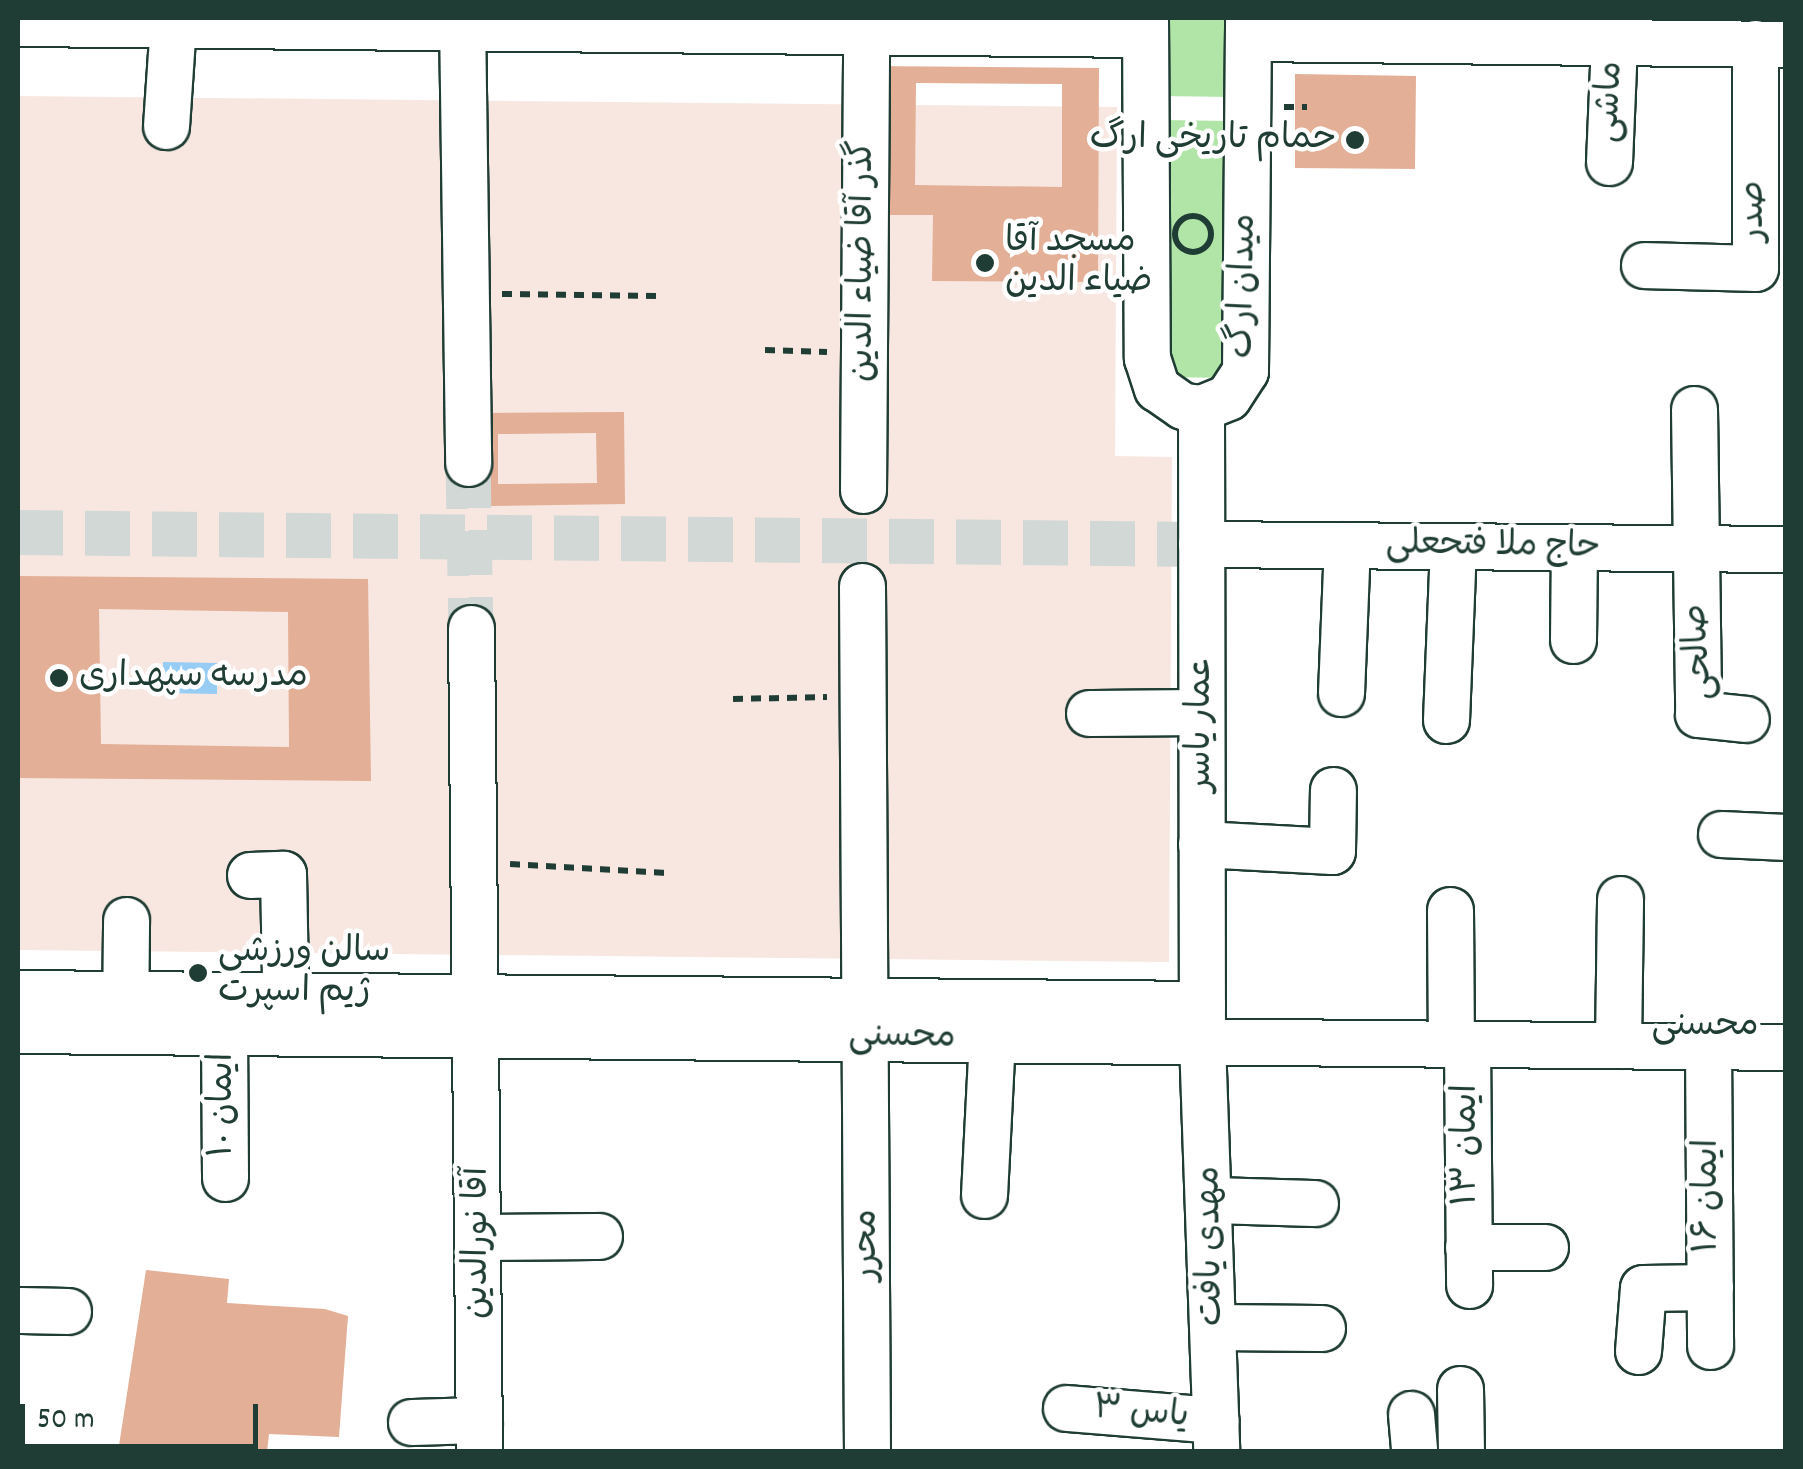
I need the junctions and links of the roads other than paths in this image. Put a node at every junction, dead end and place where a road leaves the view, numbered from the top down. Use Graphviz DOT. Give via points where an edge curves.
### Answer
graph roads {
  1 [pos="199,22"];
  2 [pos="462,22"];
  3 [pos="18,23"];
  4 [pos="866,24"];
  5 [pos="1145,26"];
  6 [pos="1248,28"];
  7 [pos="1614,42"];
  8 [pos="1770,44"];
  9 [pos="166,126"];
  10 [pos="1609,162"];
  11 [pos="1644,265"];
  12 [pos="1201,408"];
  13 [pos="1694,410"];
  14 [pos="468,462"];
  15 [pos="863,490"];
  16 [pos="1201,544"];
  17 [pos="1346,546"];
  18 [pos="1453,546"];
  19 [pos="1574,548"];
  20 [pos="1695,548"];
  21 [pos="1786,550"];
  22 [pos="862,586"];
  23 [pos="471,628"];
  24 [pos="1573,640"];
  25 [pos="1341,693"];
  26 [pos="1089,712"];
  27 [pos="1202,712"];
  28 [pos="1746,719"];
  29 [pos="1446,720"];
  30 [pos="1333,790"];
  31 [pos="1721,834"];
  32 [pos="1786,837"];
  33 [pos="1202,844"];
  34 [pos="250,875"];
  35 [pos="1620,900"];
  36 [pos="1450,910"];
  37 [pos="126,920"];
  38 [pos="18,993"];
  39 [pos="125,1012"];
  40 [pos="286,1014"];
  41 [pos="476,1016"];
  42 [pos="867,1019"];
  43 [pos="1202,1023"];
  44 [pos="1786,1028"];
  45 [pos="18,1030"];
  46 [pos="224,1032"];
  47 [pos="1618,1036"];
  48 [pos="1456,1037"];
  49 [pos="992,1039"];
  50 [pos="1708,1046"];
  51 [pos="1786,1047"];
  52 [pos="224,1178"];
  53 [pos="984,1195"];
  54 [pos="1210,1200"];
  55 [pos="1314,1203"];
  56 [pos="598,1236"];
  57 [pos="479,1237"];
  58 [pos="1544,1247"];
  59 [pos="1710,1287"];
  60 [pos="18,1310"];
  61 [pos="68,1311"];
  62 [pos="1214,1327"];
  63 [pos="1322,1328"];
  64 [pos="1710,1346"];
  65 [pos="1638,1351"];
  66 [pos="1460,1389"];
  67 [pos="1066,1408"];
  68 [pos="411,1422"];
  69 [pos="479,1436"];
  70 [pos="1216,1436"];
  71 [pos="867,1452"];
  72 [pos="1461,1452"];
  1 -- 2 [label="street"];
  1 -- 3 [label="street"];
  1 -- 9 [label="street"];
  2 -- 4 [label="street"];
  2 -- 14 [label="street"];
  4 -- 5 [label="street"];
  4 -- 15 [label="street, گذر آقا ضیاء الدین"];
  5 -- 12 [label="street" via="1147,358 1169,399"];
  6 -- 7 [label="street"];
  6 -- 12 [label="street, میدان ارگ" via="1245,371 1228,397"];
  7 -- 8 [label="street"];
  7 -- 10 [label="street, ماشی"];
  8 -- 11 [label="street, صدر" via="1755,268"];
  12 -- 16 [label="street, عمار یاسر"];
  13 -- 20 [label="street"];
  16 -- 17 [label="street, حاج ملا فتحعلی"];
  16 -- 27 [label="street, عمار یاسر"];
  17 -- 18 [label="street, حاج ملا فتحعلی"];
  17 -- 25 [label="street"];
  18 -- 19 [label="street, حاج ملا فتحعلی"];
  18 -- 29 [label="street"];
  19 -- 20 [label="street, حاج ملا فتحعلی"];
  19 -- 24 [label="street"];
  20 -- 21 [label="street, حاج ملا فتحعلی"];
  20 -- 28 [label="street, صالحی" via="1698,714"];
  22 -- 42 [label="street, محرر"];
  23 -- 41 [label="street, آقا نورالدین"];
  26 -- 27 [label="street"];
  27 -- 33 [label="street, عمار یاسر"];
  30 -- 33 [label="street" via="1332,851"];
  31 -- 32 [label="street"];
  33 -- 43 [label="street, عمار یاسر"];
  34 -- 40 [label="street" via="283,874"];
  35 -- 47 [label="street"];
  36 -- 48 [label="street, ایمان ۱۳"];
  37 -- 39 [label="street"];
  38 -- 39 [label="street"];
  39 -- 40 [label="street"];
  39 -- 45 [label="street, محسنی"];
  39 -- 46 [label="street, محسنی"];
  40 -- 41 [label="street, محسنی"];
  40 -- 46 [label="street, محسنی"];
  41 -- 42 [label="street, محسنی"];
  41 -- 57 [label="street, آقا نورالدین"];
  42 -- 43 [label="street, محسنی"];
  42 -- 49 [label="street, محسنی"];
  42 -- 71 [label="street, محرر"];
  43 -- 48 [label="street, محسنی"];
  43 -- 49 [label="street, محسنی"];
  43 -- 54 [label="street, مهدی یافت"];
  44 -- 47 [label="street, محسنی"];
  46 -- 52 [label="street, ایمان ۱۰"];
  47 -- 48 [label="street, محسنی"];
  47 -- 50 [label="street, محسنی"];
  48 -- 58 [label="street, ایمان ۱۳" via="1468,1266"];
  49 -- 53 [label="street"];
  50 -- 51 [label="street, محسنی"];
  50 -- 59 [label="street, ایمان ۱۶"];
  54 -- 55 [label="street"];
  54 -- 62 [label="street, مهدی یافت"];
  56 -- 57 [label="street"];
  57 -- 69 [label="street, آقا نورالدین"];
  59 -- 64 [label="street, ایمان ۱۶"];
  59 -- 65 [label="street" via="1644,1288"];
  60 -- 61 [label="street"];
  62 -- 63 [label="street"];
  62 -- 70 [label="street, مهدی یافت"];
  66 -- 72 [label="street"];
  67 -- 70 [label="street, یاس ۳"];
  68 -- 69 [label="street"];
}
